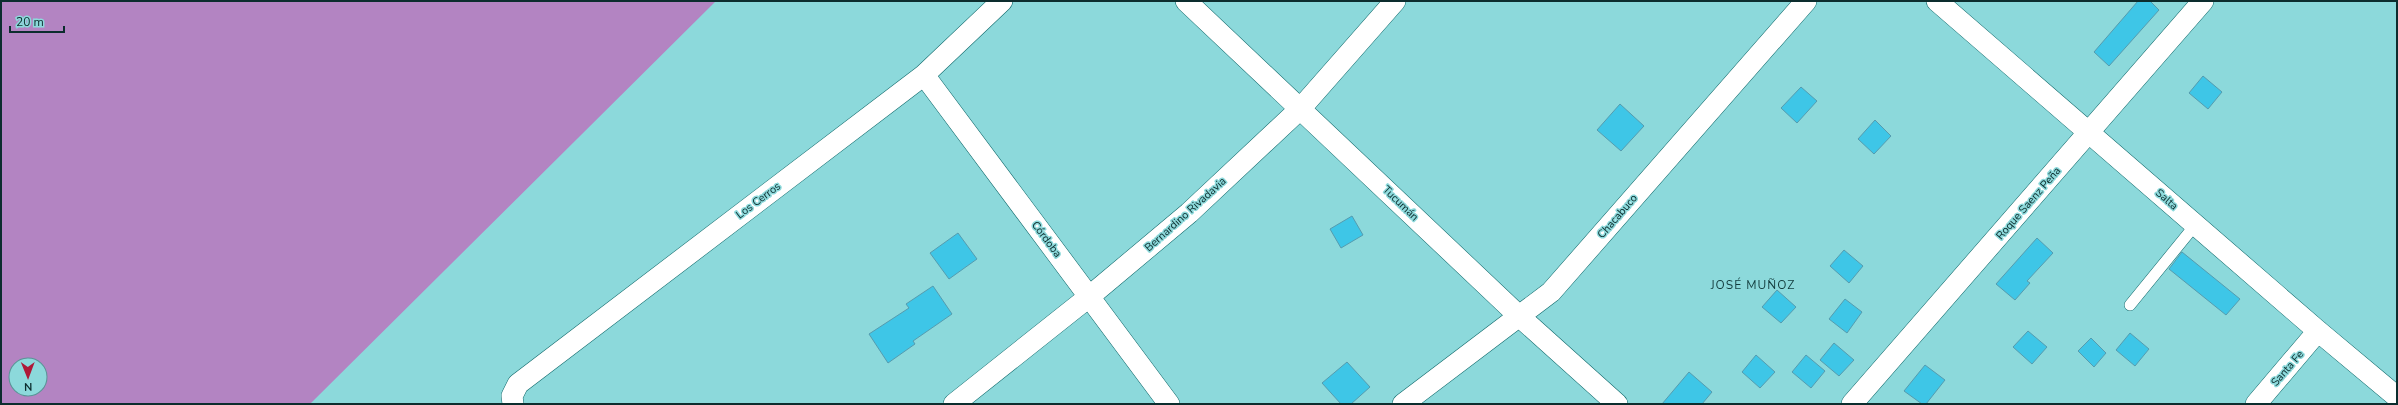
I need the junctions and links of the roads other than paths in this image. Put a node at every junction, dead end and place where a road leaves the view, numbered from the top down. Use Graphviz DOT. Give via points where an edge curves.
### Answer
graph roads {
  1 [pos="1002,1"];
  2 [pos="1186,1"];
  3 [pos="1395,1"];
  4 [pos="1806,1"];
  5 [pos="1937,1"];
  6 [pos="2203,1"];
  7 [pos="924,75"];
  8 [pos="1301,108"];
  9 [pos="2090,132"];
  10 [pos="2196,224"];
  11 [pos="1090,296"];
  12 [pos="2130,305"];
  13 [pos="1519,316"];
  14 [pos="2318,331"];
  15 [pos="2397,397"];
  16 [pos="512,400"];
  17 [pos="954,404"];
  18 [pos="1169,404"];
  19 [pos="1404,404"];
  20 [pos="1617,404"];
  21 [pos="1852,404"];
  22 [pos="2256,404"];
  1 -- 7 [label="street, Los Cerros"];
  2 -- 8 [label="street, Tucumán"];
  3 -- 8 [label="street, Bernardino Rivadavia"];
  4 -- 13 [label="street, Chacabuco" via="1551,292"];
  5 -- 9 [label="street, Salta"];
  6 -- 9 [label="street, Roque Saenz Peña"];
  7 -- 11 [label="street, Córdoba"];
  7 -- 16 [label="street, Los Cerros" via="518,384"];
  8 -- 11 [label="street, Bernardino Rivadavia" via="1189,213"];
  8 -- 13 [label="street, Tucumán"];
  9 -- 10 [label="street, Salta"];
  9 -- 21 [label="street, Roque Saenz Peña"];
  10 -- 12 [label="lane"];
  10 -- 14 [label="street, Salta"];
  11 -- 17 [label="street, Bernardino Rivadavia"];
  11 -- 18 [label="street, Córdoba"];
  13 -- 19 [label="street, Chacabuco"];
  13 -- 20 [label="street, Tucumán"];
  14 -- 15 [label="street, Salta"];
  14 -- 22 [label="street, Santa Fe"];
}
